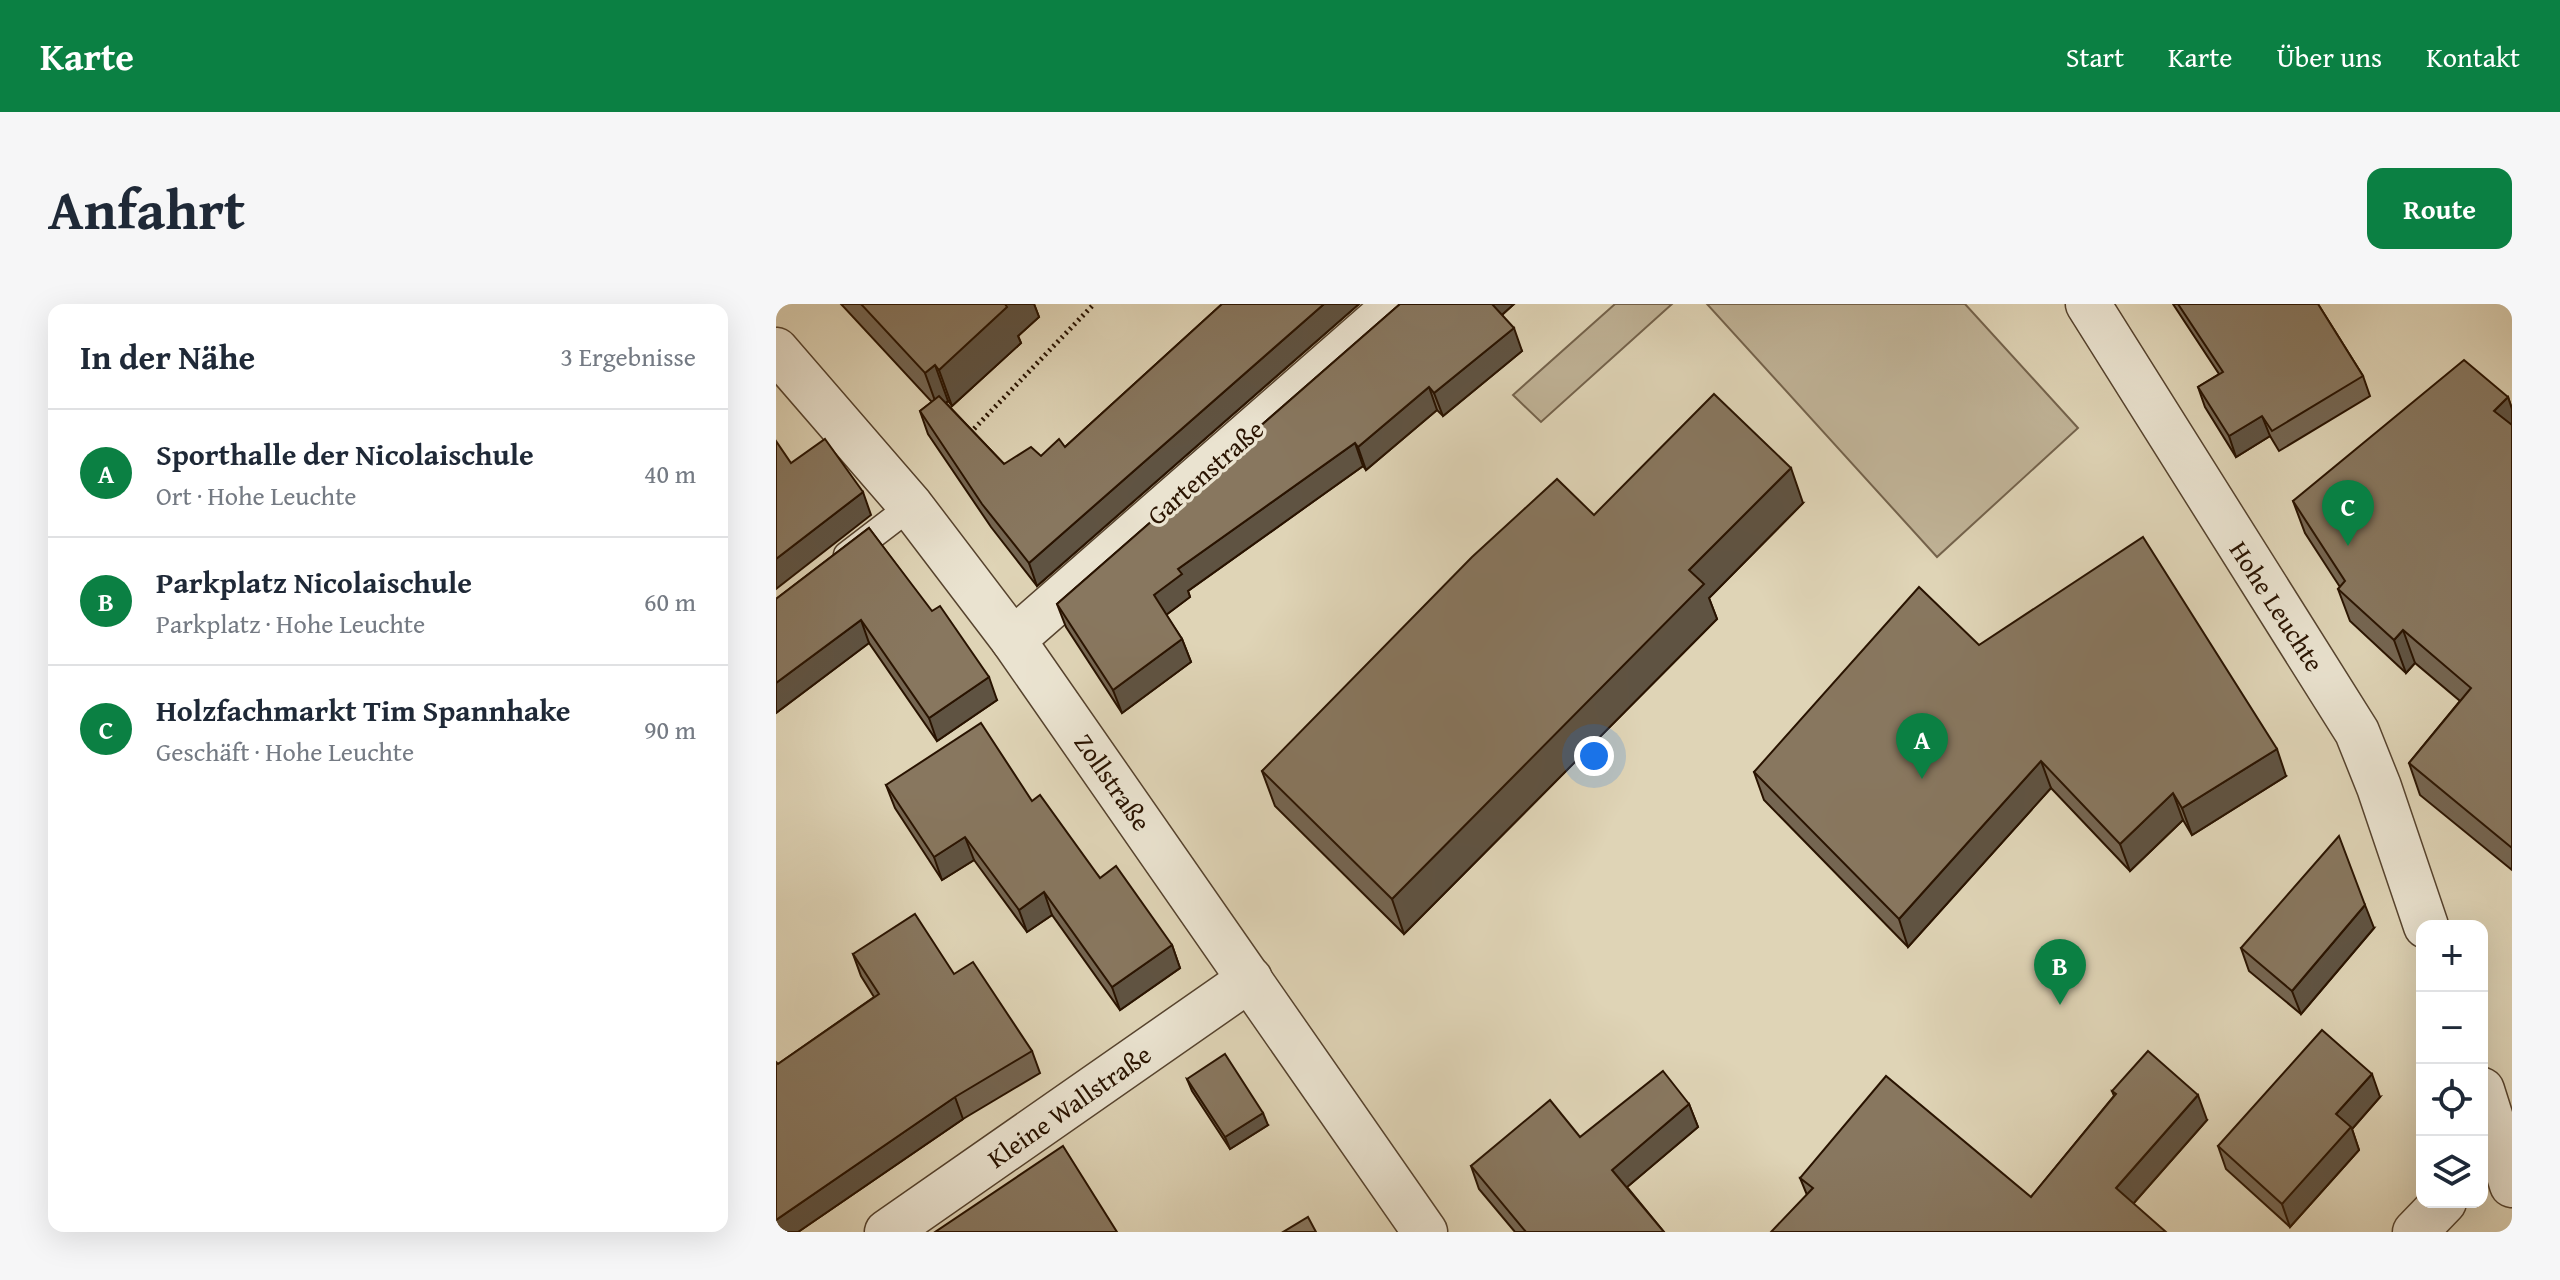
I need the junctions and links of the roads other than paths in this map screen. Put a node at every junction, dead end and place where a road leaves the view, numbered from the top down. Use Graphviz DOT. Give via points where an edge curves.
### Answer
graph roads {
  1 [pos="1397,304"];
  2 [pos="2088,304"];
  3 [pos="776,350"];
  4 [pos="911,506"];
  5 [pos="826,571"];
  6 [pos="1013,640"];
  7 [pos="2424,920"];
  8 [pos="1250,979"];
  9 [pos="2488,1111"];
  10 [pos="2498,1146"];
  11 [pos="2512,1185"];
  12 [pos="2438,1208"];
  13 [pos="887,1232"];
  14 [pos="1425,1232"];
  15 [pos="2415,1232"];
  1 -- 6 [label="street, Gartenstraße"];
  2 -- 7 [label="street, Hohe Leuchte" via="2357,732"];
  3 -- 4 [label="street, Zollstraße"];
  4 -- 5 [label="lane"];
  4 -- 6 [label="street, Zollstraße"];
  6 -- 8 [label="street, Zollstraße"];
  8 -- 13 [label="street, Kleine Wallstraße"];
  8 -- 14 [label="street, Zollstraße"];
  9 -- 10 [label="street"];
  10 -- 11 [label="street"];
  12 -- 15 [label="street"];
}
